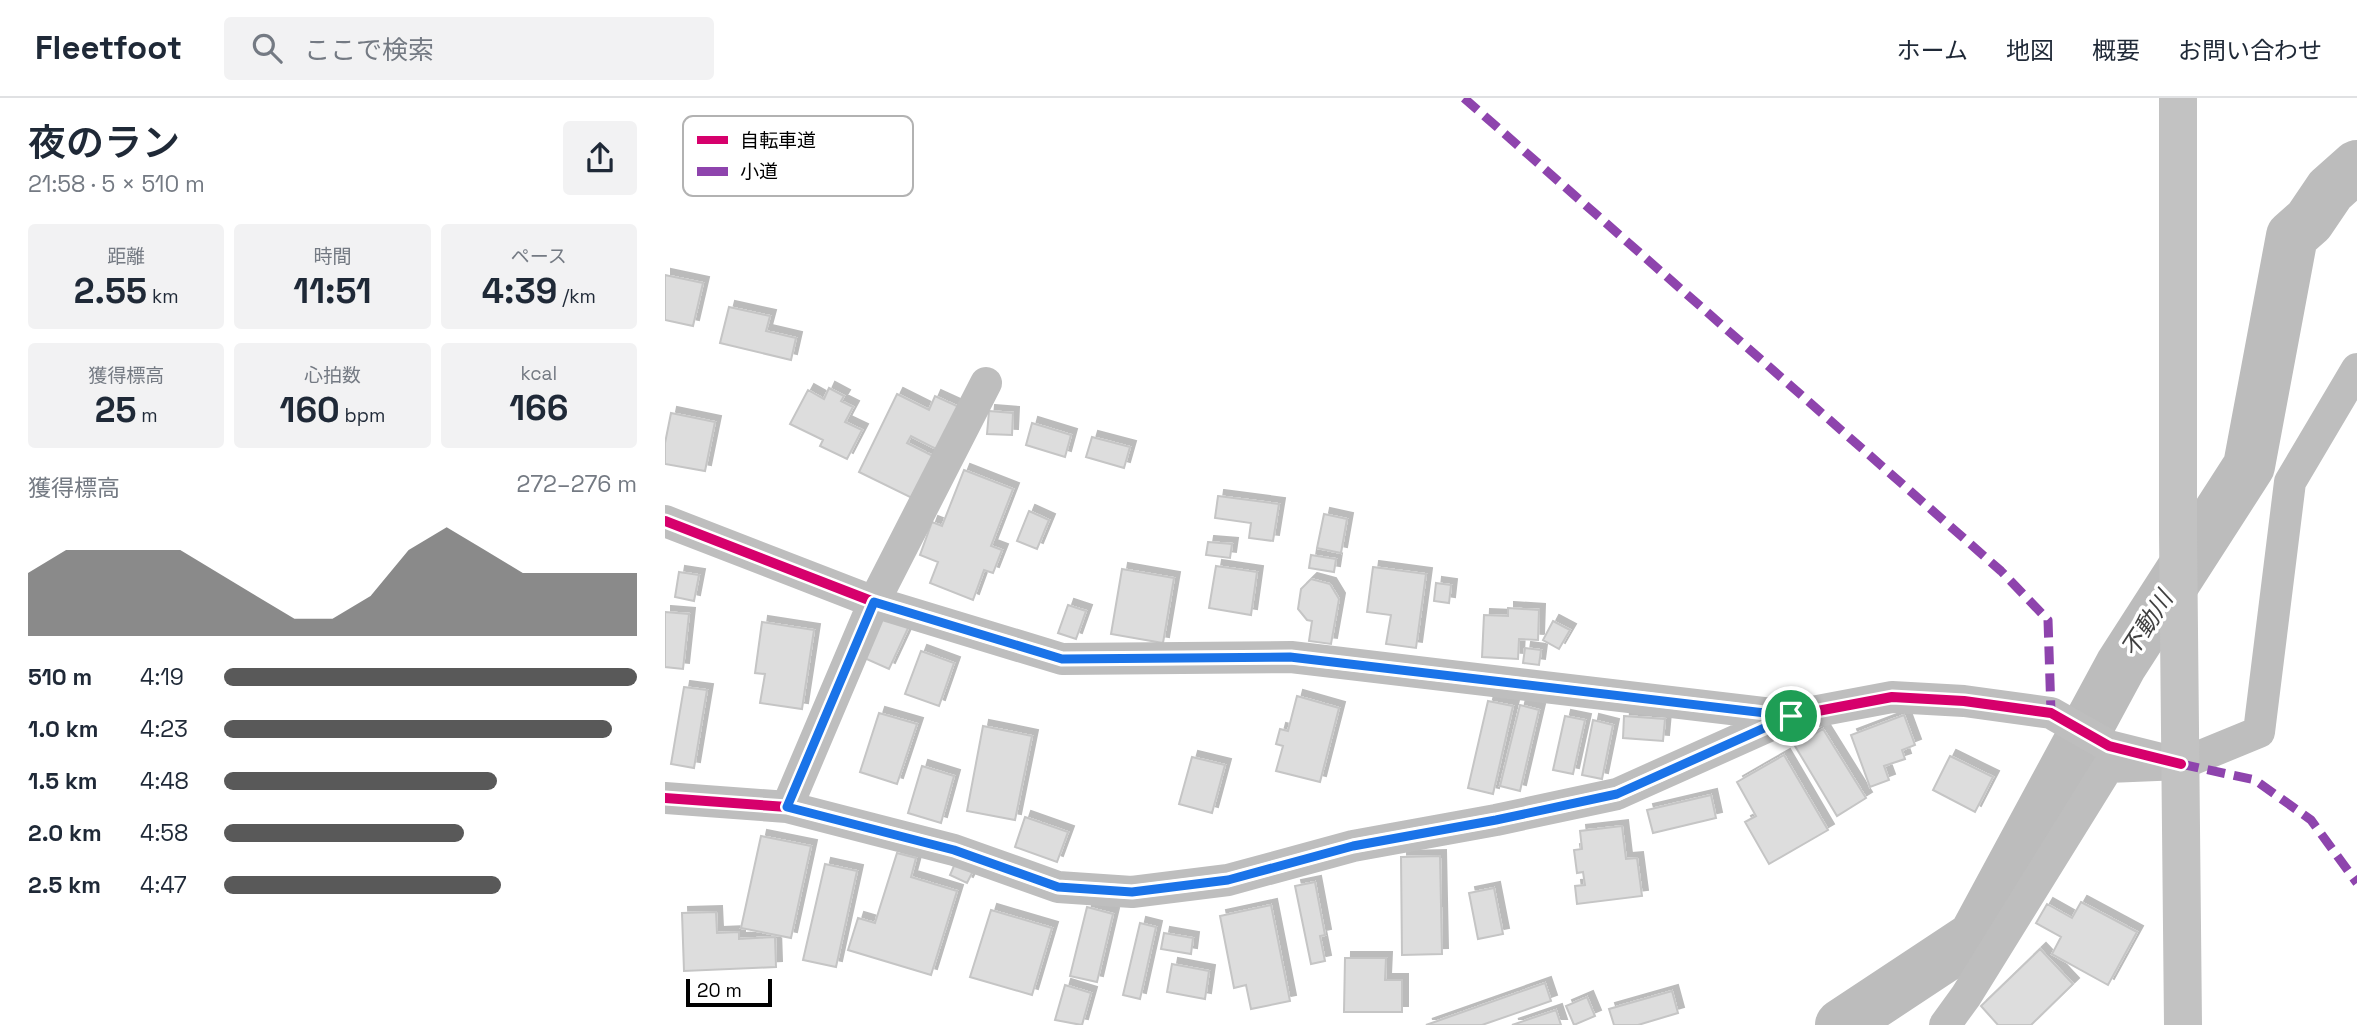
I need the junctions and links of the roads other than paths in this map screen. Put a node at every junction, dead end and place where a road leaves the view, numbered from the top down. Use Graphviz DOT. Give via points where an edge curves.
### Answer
graph roads {
  1 [pos="2178,98"];
  2 [pos="2357,369"];
  3 [pos="986,383"];
  4 [pos="665,521"];
  5 [pos="874,602"];
  6 [pos="1791,716"];
  7 [pos="2181,764"];
  8 [pos="665,798"];
  9 [pos="787,807"];
  10 [pos="1945,1025"];
  11 [pos="2183,1025"];
  1 -- 7 [label="street"];
  2 -- 7 [label="street" via="2290,482 2259,732"];
  3 -- 5 [label="street"];
  4 -- 5 [label="street"];
  5 -- 6 [label="street" via="1062,659 1290,657"];
  5 -- 9 [label="street"];
  6 -- 7 [label="street" via="1892,697 1964,701 2053,713 2109,746"];
  6 -- 9 [label="street" via="1617,794 1353,846 1228,880 1132,892 1058,887 954,850"];
  7 -- 10 [label="street" via="2108,767"];
  7 -- 11 [label="street"];
  8 -- 9 [label="street"];
}
